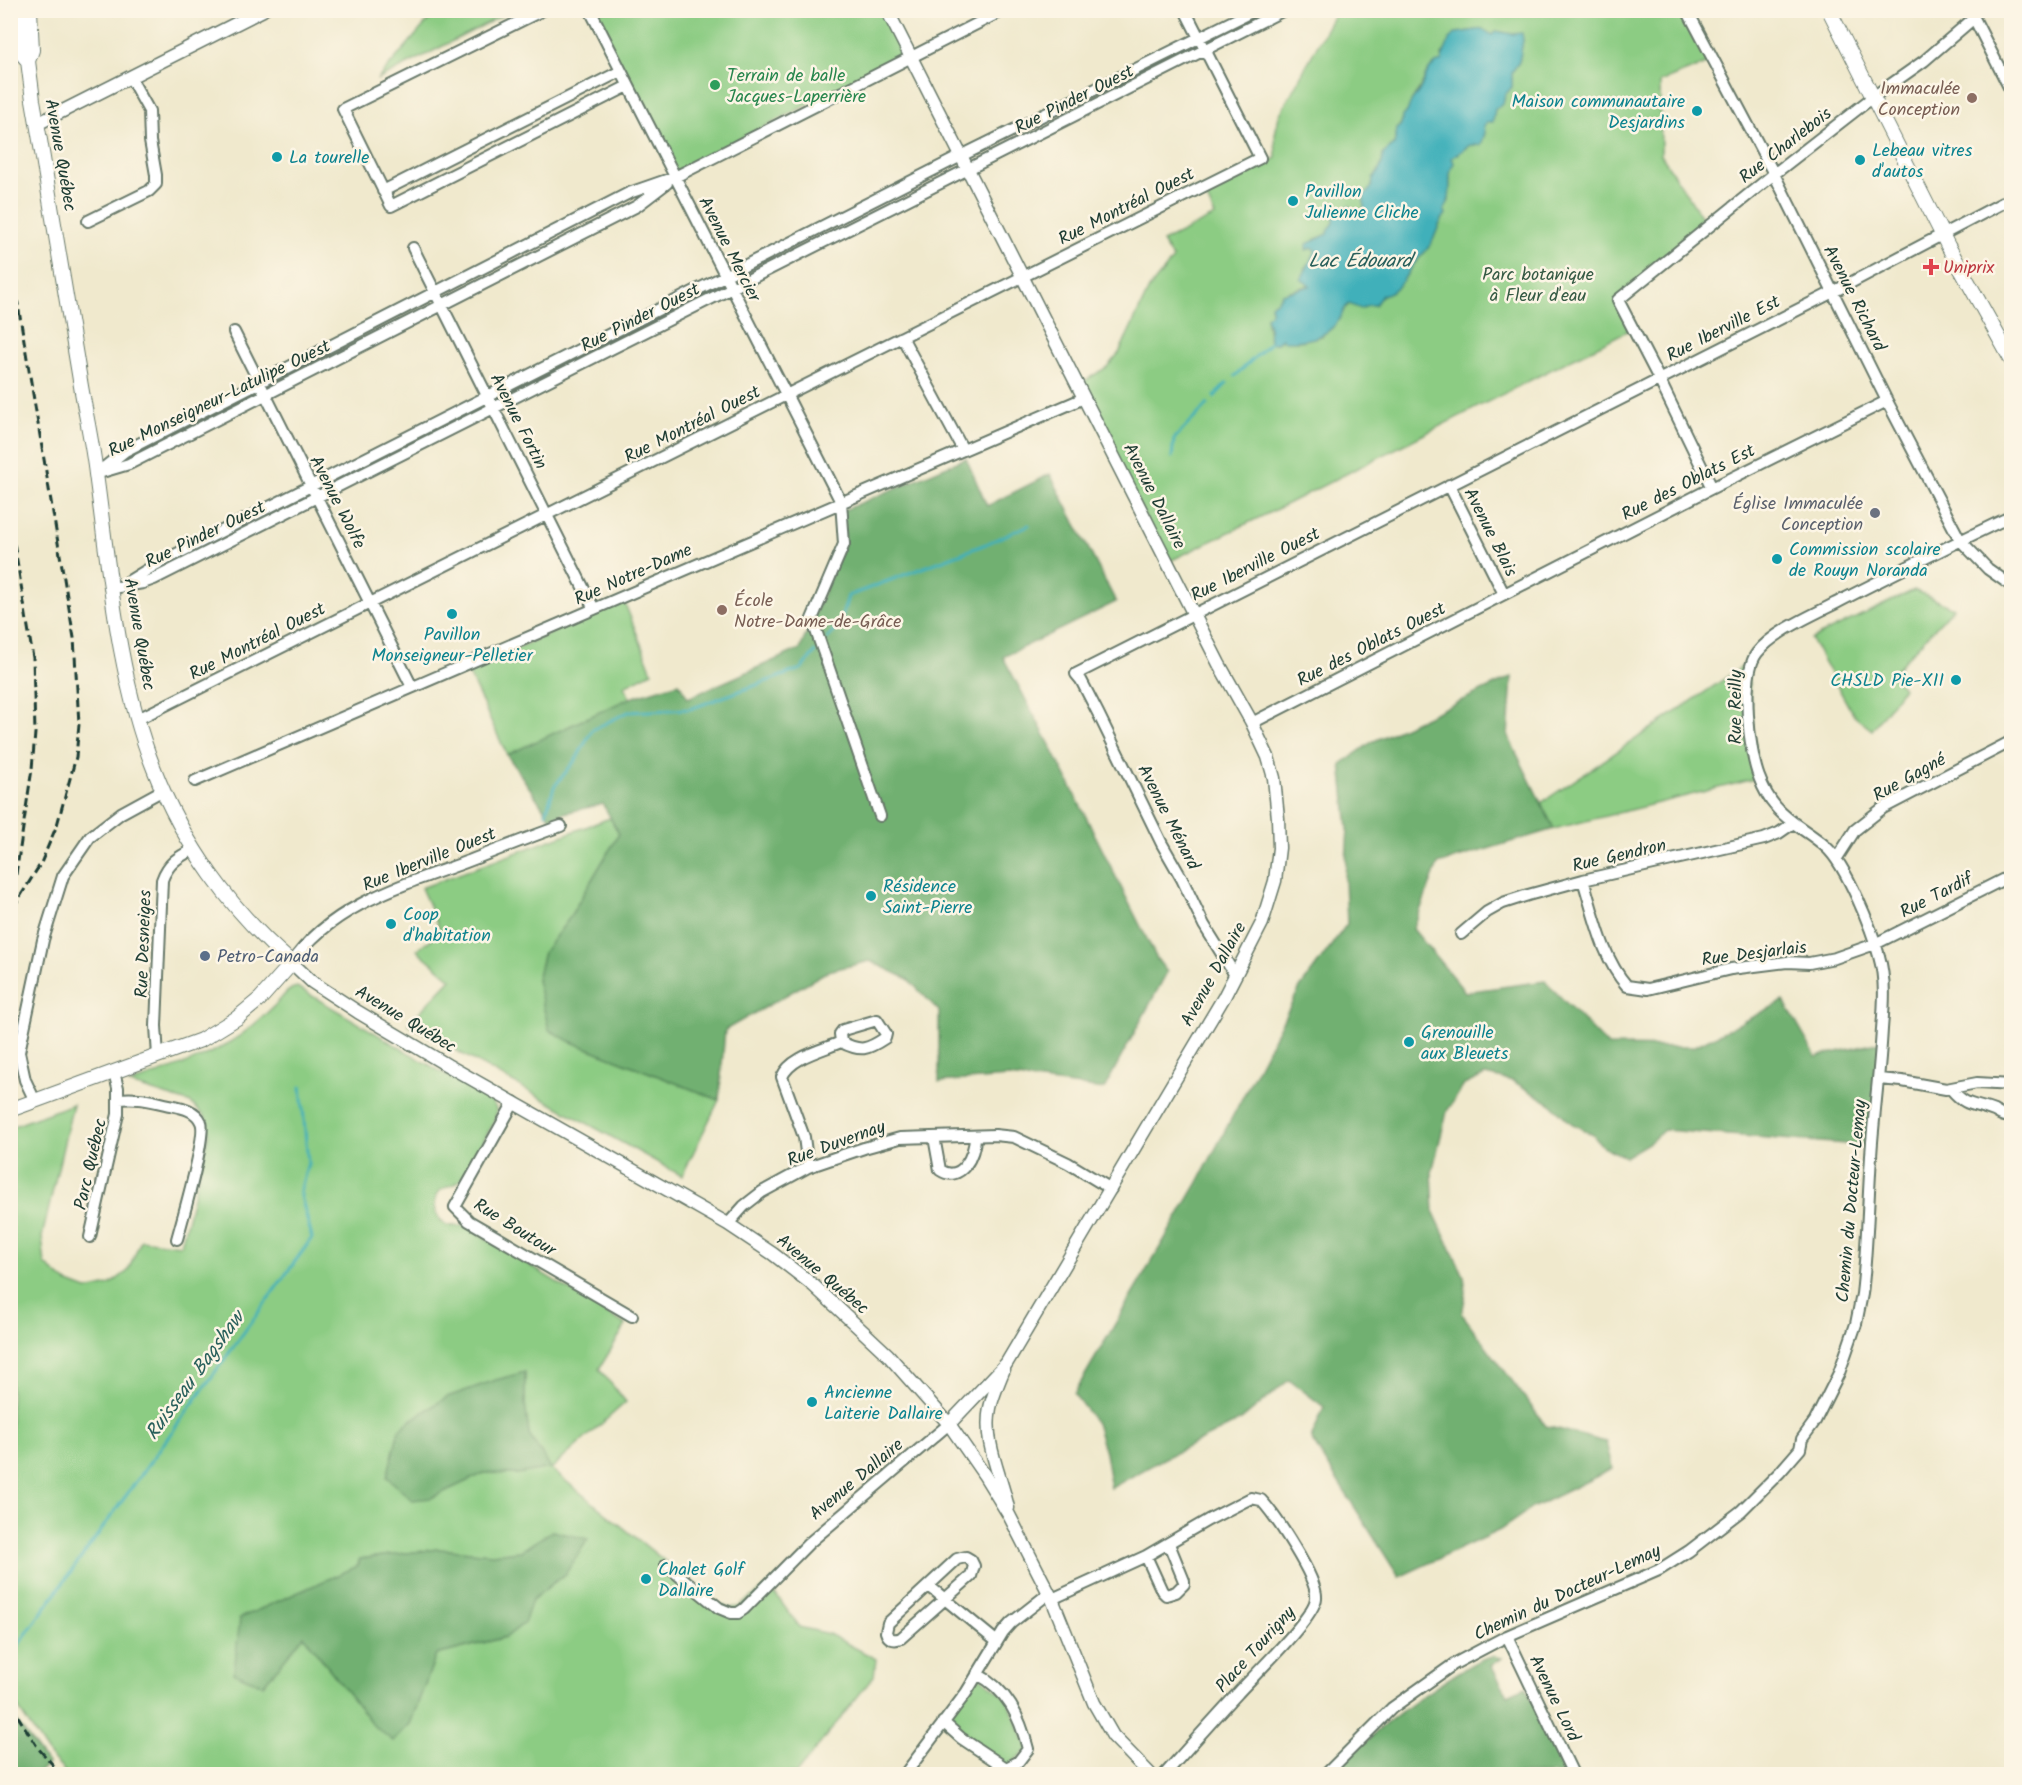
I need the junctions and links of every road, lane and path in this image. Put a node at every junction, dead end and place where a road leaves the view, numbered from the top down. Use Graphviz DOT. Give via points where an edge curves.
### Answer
graph roads {
  1 [pos="16,10"];
  2 [pos="30,10"];
  3 [pos="263,10"];
  4 [pos="543,10"];
  5 [pos="590,10"];
  6 [pos="887,10"];
  7 [pos="1004,10"];
  8 [pos="1185,10"];
  9 [pos="1256,10"];
  10 [pos="1284,10"];
  11 [pos="1688,10"];
  12 [pos="1829,10"];
  13 [pos="1972,14"];
  14 [pos="1199,38"];
  15 [pos="1206,51"];
  16 [pos="911,57"];
  17 [pos="28,61"];
  18 [pos="621,71"];
  19 [pos="130,77"];
  20 [pos="628,86"];
  21 [pos="2012,93"];
  22 [pos="1873,97"];
  23 [pos="37,124"];
  24 [pos="961,156"];
  25 [pos="969,170"];
  26 [pos="1774,174"];
  27 [pos="675,177"];
  28 [pos="383,191"];
  29 [pos="2012,198"];
  30 [pos="88,221"];
  31 [pos="1942,234"];
  32 [pos="413,248"];
  33 [pos="726,276"];
  34 [pos="1023,276"];
  35 [pos="733,289"];
  36 [pos="1833,292"];
  37 [pos="435,293"];
  38 [pos="441,306"];
  39 [pos="234,332"];
  40 [pos="902,337"];
  41 [pos="2012,361"];
  42 [pos="1659,379"];
  43 [pos="259,383"];
  44 [pos="787,394"];
  45 [pos="265,395"];
  46 [pos="488,397"];
  47 [pos="1084,398"];
  48 [pos="1887,401"];
  49 [pos="494,408"];
  50 [pos="963,450"];
  51 [pos="96,474"];
  52 [pos="1449,485"];
  53 [pos="1712,488"];
  54 [pos="315,492"];
  55 [pos="842,502"];
  56 [pos="547,514"];
  57 [pos="2012,516"];
  58 [pos="1960,540"];
  59 [pos="2012,586"];
  60 [pos="112,588"];
  61 [pos="1504,594"];
  62 [pos="370,603"];
  63 [pos="594,609"];
  64 [pos="1195,613"];
  65 [pos="1076,674"];
  66 [pos="412,687"];
  67 [pos="138,719"];
  68 [pos="1252,723"];
  69 [pos="2012,741"];
  70 [pos="195,781"];
  71 [pos="163,790"];
  72 [pos="880,816"];
  73 [pos="1792,824"];
  74 [pos="561,826"];
  75 [pos="194,849"];
  76 [pos="1837,858"];
  77 [pos="2012,874"];
  78 [pos="1583,880"];
  79 [pos="1461,934"];
  80 [pos="1875,944"];
  81 [pos="292,963"];
  82 [pos="1235,975"];
  83 [pos="841,1042"];
  84 [pos="158,1056"];
  85 [pos="114,1072"];
  86 [pos="1878,1079"];
  87 [pos="2012,1085"];
  88 [pos="1951,1089"];
  89 [pos="119,1099"];
  90 [pos="35,1101"];
  91 [pos="514,1102"];
  92 [pos="10,1110"];
  93 [pos="2012,1117"];
  94 [pos="934,1137"];
  95 [pos="975,1137"];
  96 [pos="808,1167"];
  97 [pos="1111,1189"];
  98 [pos="728,1224"];
  99 [pos="90,1237"];
  100 [pos="177,1239"];
  101 [pos="632,1316"];
  102 [pos="1006,1364"];
  103 [pos="949,1424"];
  104 [pos="1009,1515"];
  105 [pos="1169,1544"];
  106 [pos="1146,1556"];
  107 [pos="666,1565"];
  108 [pos="929,1586"];
  109 [pos="1050,1597"];
  110 [pos="945,1600"];
  111 [pos="1507,1636"];
  112 [pos="996,1641"];
  113 [pos="977,1674"];
  114 [pos="943,1722"];
  115 [pos="905,1774"];
  116 [pos="1150,1774"];
  117 [pos="1165,1774"];
  118 [pos="1326,1774"];
  119 [pos="1574,1774"];
  1 -- 17 [label="main road, Avenue Québec" via="21,53"];
  2 -- 17 [label="main road, Avenue Québec" via="32,50"];
  3 -- 19 [label="street"];
  4 -- 28 [label="street" via="343,109"];
  5 -- 18 [label="street, Avenue Mercier"];
  6 -- 16 [label="street, Avenue Dallaire"];
  7 -- 16 [label="street, Rue Monseigneur-Latulipe Ouest"];
  8 -- 14 [label="street"];
  9 -- 14 [label="street, Rue Pinder Ouest"];
  10 -- 15 [label="street, Rue Pinder Ouest"];
  11 -- 26 [label="street, Avenue Richard"];
  12 -- 22 [label="main road"];
  13 -- 21 [label="street"];
  13 -- 22 [label="street, Rue Charlebois" via="1924,61"];
  14 -- 15 [label="street"];
  14 -- 24 [label="street, Rue Pinder Ouest"];
  15 -- 25 [label="street, Rue Pinder Ouest"];
  15 -- 34 [label="street, Rue Montréal Ouest" via="1260,158"];
  16 -- 24 [label="street, Avenue Dallaire"];
  16 -- 27 [label="street, Rue Monseigneur-Latulipe Ouest"];
  17 -- 23 [label="main road, Avenue Québec"];
  18 -- 20 [label="street, Avenue Mercier"];
  18 -- 28 [label="street"];
  19 -- 23 [label="street"];
  19 -- 30 [label="street" via="149,111 156,184"];
  20 -- 27 [label="street, Avenue Mercier"];
  20 -- 28 [label="street" via="391,206"];
  22 -- 26 [label="street, Rue Charlebois"];
  22 -- 31 [label="main road"];
  23 -- 51 [label="main road, Avenue Québec"];
  24 -- 25 [label="street, Avenue Dallaire"];
  24 -- 33 [label="street, Rue Pinder Ouest"];
  25 -- 34 [label="street, Avenue Dallaire"];
  25 -- 35 [label="street, Rue Pinder Ouest"];
  26 -- 36 [label="street, Avenue Richard"];
  26 -- 42 [label="street, Rue Charlebois" via="1618,300"];
  27 -- 33 [label="street, Avenue Mercier"];
  27 -- 37 [label="street, Rue Monseigneur-Latulipe Ouest" via="629,192"];
  27 -- 38 [label="street, Rue Monseigneur-Latulipe Ouest" via="637,206"];
  29 -- 31 [label="street, Rue Iberville Est"];
  31 -- 36 [label="street, Rue Iberville Est"];
  31 -- 41 [label="main road"];
  32 -- 37 [label="street, Avenue Fortin"];
  33 -- 35 [label="street, Avenue Mercier"];
  33 -- 46 [label="street, Rue Pinder Ouest"];
  34 -- 40 [label="street, Rue Montréal Ouest"];
  34 -- 47 [label="street, Avenue Dallaire"];
  35 -- 44 [label="street, Avenue Mercier"];
  35 -- 49 [label="street, Rue Pinder Ouest"];
  36 -- 42 [label="street, Rue Iberville Est"];
  36 -- 48 [label="street, Avenue Richard"];
  37 -- 38 [label="street, Avenue Fortin"];
  37 -- 43 [label="street, Rue Monseigneur-Latulipe Ouest"];
  38 -- 45 [label="street, Rue Monseigneur-Latulipe Ouest"];
  38 -- 46 [label="street, Avenue Fortin"];
  39 -- 43 [label="street, Avenue Wolfe"];
  40 -- 44 [label="street, Rue Montréal Ouest"];
  40 -- 50 [label="street"];
  42 -- 52 [label="street, Rue Iberville Est"];
  42 -- 53 [label="street"];
  43 -- 45 [label="street, Avenue Wolfe"];
  43 -- 51 [label="street, Rue Monseigneur-Latulipe Ouest" via="125,451"];
  44 -- 55 [label="street, Avenue Mercier"];
  44 -- 56 [label="street, Rue Montréal Ouest"];
  45 -- 51 [label="street, Rue Monseigneur-Latulipe Ouest" via="129,464"];
  45 -- 54 [label="street, Avenue Wolfe"];
  46 -- 49 [label="street, Avenue Fortin"];
  46 -- 54 [label="street, Rue Pinder Ouest"];
  47 -- 50 [label="street, Rue Notre-Dame"];
  47 -- 64 [label="street, Avenue Dallaire"];
  48 -- 53 [label="street, Rue des Oblats Est"];
  48 -- 58 [label="street, Avenue Richard"];
  49 -- 54 [label="street, Rue Pinder Ouest"];
  49 -- 56 [label="street, Avenue Fortin"];
  50 -- 55 [label="street, Rue Notre-Dame"];
  51 -- 60 [label="main road, Avenue Québec"];
  52 -- 61 [label="street, Avenue Blais"];
  52 -- 64 [label="street, Rue Iberville Ouest"];
  53 -- 61 [label="street, Rue des Oblats Est"];
  54 -- 60 [label="street, Rue Pinder Ouest"];
  54 -- 62 [label="street, Avenue Wolfe"];
  55 -- 63 [label="street, Rue Notre-Dame"];
  55 -- 72 [label="street" via="844,544 812,619"];
  56 -- 62 [label="street, Rue Montréal Ouest"];
  56 -- 63 [label="street, Avenue Fortin"];
  57 -- 58 [label="street, Rue Reilly"];
  58 -- 59 [label="street, Avenue Richard"];
  58 -- 73 [label="street, Rue Reilly" via="1786,631 1759,650 1751,661 1748,677 1752,752 1767,794"];
  60 -- 67 [label="main road, Avenue Québec"];
  61 -- 68 [label="street, Rue des Oblats Ouest"];
  62 -- 66 [label="street, Avenue Wolfe"];
  62 -- 67 [label="street, Rue Montréal Ouest"];
  63 -- 66 [label="street, Rue Notre-Dame"];
  64 -- 65 [label="street, Rue Iberville Ouest"];
  64 -- 68 [label="street, Avenue Dallaire"];
  65 -- 82 [label="street, Avenue Ménard" via="1204,925"];
  66 -- 70 [label="street, Rue Notre-Dame"];
  67 -- 71 [label="main road, Avenue Québec"];
  68 -- 82 [label="street, Avenue Dallaire" via="1274,778 1279,848 1275,881 1262,923"];
  69 -- 76 [label="street, Rue Gagné" via="1883,808 1856,830"];
  71 -- 75 [label="main road, Avenue Québec"];
  71 -- 90 [label="street" via="121,813 90,837 63,876 43,940 19,1052"];
  73 -- 76 [label="street, Chemin du Docteur-Lemay" via="1808,832"];
  73 -- 78 [label="street, Rue Gendron" via="1764,839"];
  74 -- 81 [label="street, Rue Iberville Ouest" via="364,902 315,938"];
  75 -- 81 [label="main road, Avenue Québec" via="233,904"];
  75 -- 84 [label="street, Rue Desneiges" via="174,860 162,880"];
  76 -- 80 [label="street, Chemin du Docteur-Lemay"];
  77 -- 80 [label="street, Rue Tardif"];
  78 -- 79 [label="street, Rue Gendron" via="1503,903"];
  78 -- 80 [label="street, Rue Desjarlais" via="1606,952 1626,986 1648,989 1731,969 1809,963"];
  80 -- 86 [label="street, Chemin du Docteur-Lemay" via="1883,974 1884,999"];
  81 -- 84 [label="main road" via="237,1018 201,1040"];
  81 -- 91 [label="street, Avenue Québec" via="312,982 358,1012"];
  82 -- 97 [label="street, Avenue Dallaire"];
  83 -- 96 [label="street" via="793,1064 782,1077 804,1137"];
  84 -- 85 [label="main road"];
  85 -- 89 [label="street, Parc Québec"];
  85 -- 90 [label="main road"];
  86 -- 88 [label="street"];
  86 -- 111 [label="street, Chemin du Docteur-Lemay" via="1866,1262 1856,1324 1839,1373 1800,1449 1741,1511 1677,1559"];
  87 -- 88 [label="street" via="1977,1083"];
  88 -- 93 [label="street" via="1970,1105"];
  89 -- 99 [label="street, Parc Québec"];
  89 -- 100 [label="street, Parc Québec" via="132,1097 185,1108 201,1122 202,1140"];
  90 -- 92 [label="main road"];
  91 -- 98 [label="street, Avenue Québec"];
  91 -- 101 [label="street, Rue Boutour" via="455,1207 468,1221"];
  94 -- 95 [label="street, Rue Duvernay"];
  94 -- 95 [label="street" via="940,1170 953,1174 964,1168 973,1153"];
  94 -- 96 [label="street, Rue Duvernay" via="882,1142"];
  95 -- 97 [label="street, Rue Duvernay" via="1014,1137"];
  96 -- 98 [label="street, Rue Duvernay" via="762,1192"];
  97 -- 102 [label="street, Avenue Dallaire"];
  98 -- 103 [label="street, Avenue Québec" via="781,1260 848,1317 888,1355"];
  102 -- 103 [label="street, Avenue Dallaire"];
  102 -- 104 [label="street" via="990,1408 989,1429"];
  103 -- 104 [label="street, Avenue Québec"];
  103 -- 107 [label="street, Avenue Dallaire" via="808,1543 738,1613 719,1608"];
  104 -- 109 [label="street, Avenue Québec"];
  105 -- 106 [label="street, Place Tourigny"];
  105 -- 106 [label="street" via="1184,1584 1176,1592 1166,1595 1162,1591"];
  105 -- 117 [label="street, Place Tourigny" via="1251,1498 1261,1500 1305,1567 1316,1599 1286,1641"];
  106 -- 109 [label="street, Place Tourigny"];
  108 -- 110 [label="street"];
  108 -- 110 [label="street" via="957,1559 971,1560 973,1573"];
  108 -- 110 [label="street" via="888,1623 889,1637 901,1638"];
  109 -- 112 [label="street, Place Tourigny" via="1011,1623"];
  109 -- 116 [label="street, Avenue Québec" via="1086,1686 1113,1736"];
  110 -- 112 [label="street"];
  111 -- 118 [label="street, Chemin du Docteur-Lemay" via="1454,1665 1392,1708"];
  111 -- 119 [label="street, Avenue Lord"];
  112 -- 113 [label="street, Place Tourigny"];
  113 -- 114 [label="street, Place Tourigny"];
  113 -- 114 [label="street" via="990,1680 1007,1698 1023,1728 1028,1749 1018,1762 1006,1767"];
  114 -- 115 [label="street, Place Tourigny"];
}
